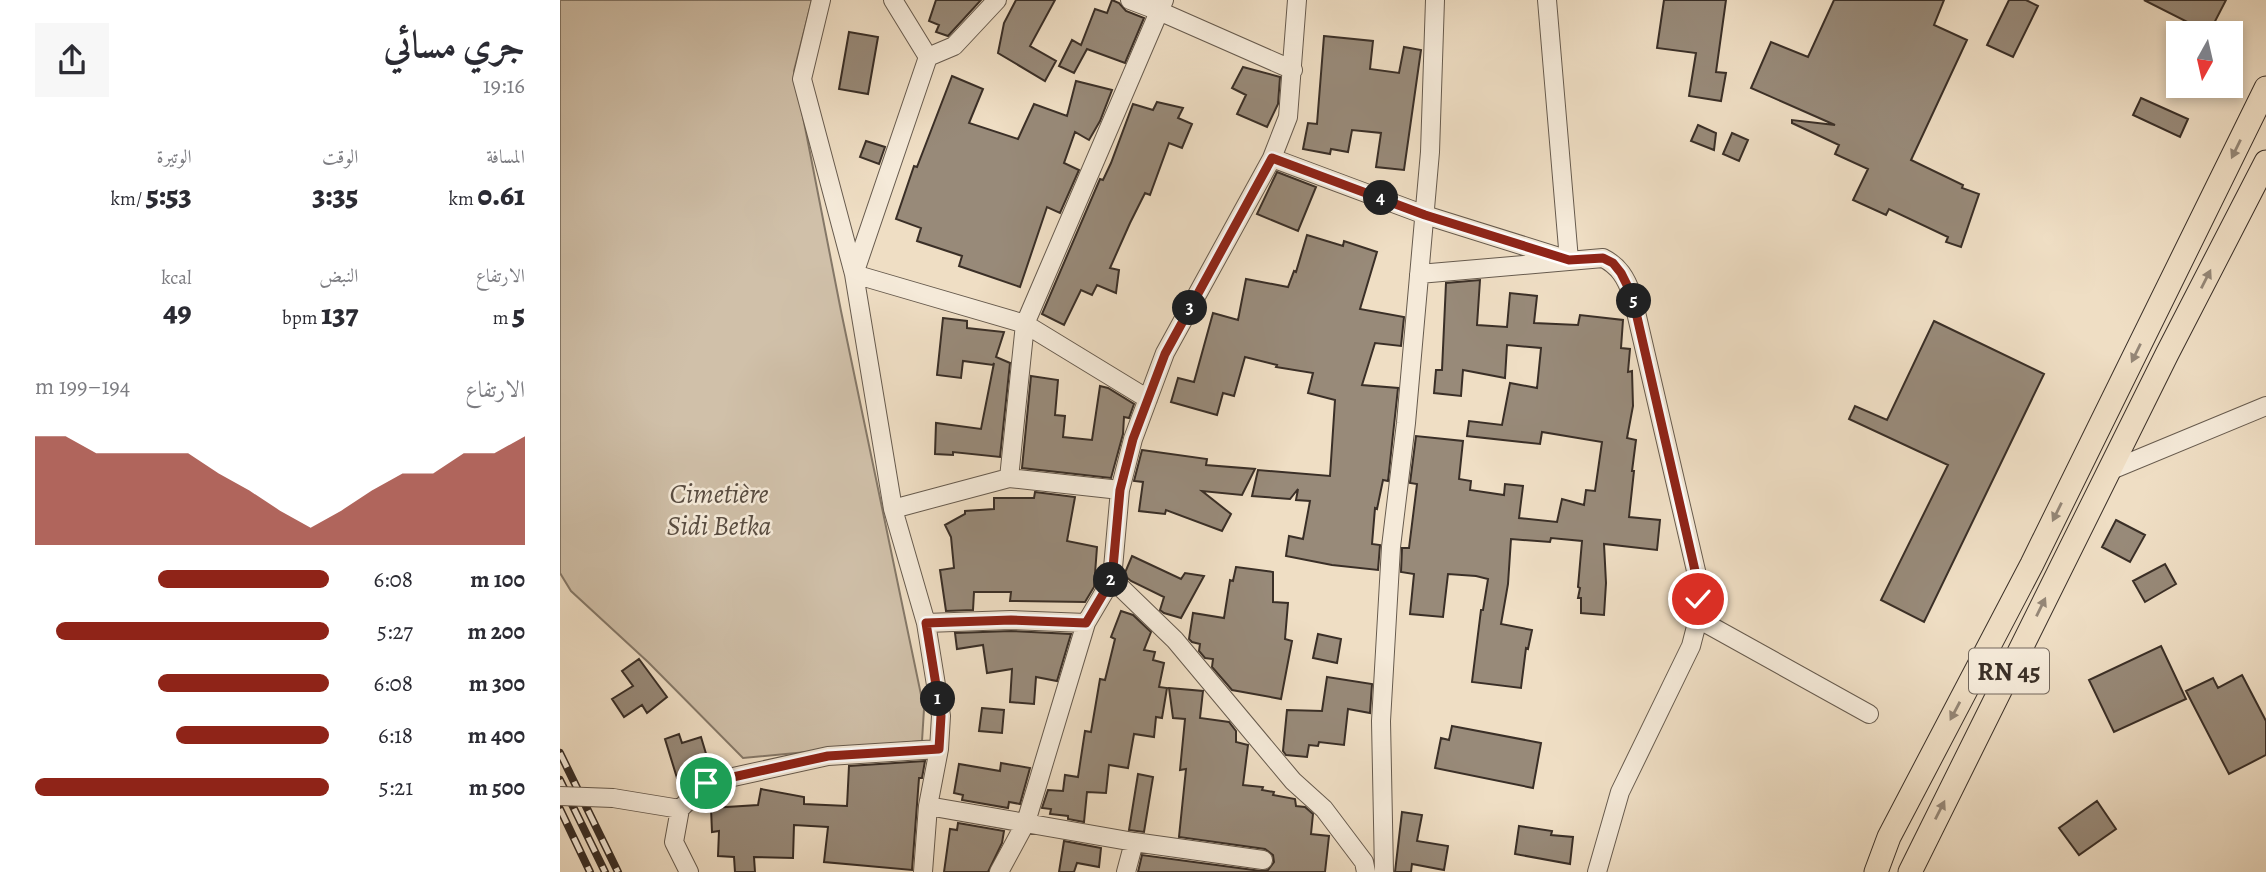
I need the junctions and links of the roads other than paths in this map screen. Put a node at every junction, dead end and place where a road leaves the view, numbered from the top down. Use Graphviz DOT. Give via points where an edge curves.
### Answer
graph roads {
  1 [pos="821,0"];
  2 [pos="893,0"];
  3 [pos="997,0"];
  4 [pos="1130,0"];
  5 [pos="1297,0"];
  6 [pos="1435,0"];
  7 [pos="1547,0"];
  8 [pos="1161,5"];
  9 [pos="928,57"];
  10 [pos="1293,70"];
  11 [pos="2266,88"];
  12 [pos="1272,158"];
  13 [pos="2266,162"];
  14 [pos="1425,215"];
  15 [pos="1569,260"];
  16 [pos="854,274"];
  17 [pos="1419,274"];
  18 [pos="1025,324"];
  19 [pos="1148,399"];
  20 [pos="2266,406"];
  21 [pos="2083,461"];
  22 [pos="2109,471"];
  23 [pos="1009,478"];
  24 [pos="1120,490"];
  25 [pos="893,509"];
  26 [pos="1112,579"];
  27 [pos="1698,619"];
  28 [pos="926,623"];
  29 [pos="1086,623"];
  30 [pos="1869,714"];
  31 [pos="939,749"];
  32 [pos="560,796"];
  33 [pos="928,806"];
  34 [pos="680,809"];
  35 [pos="1026,822"];
  36 [pos="1134,842"];
  37 [pos="1263,860"];
  38 [pos="689,872"];
  39 [pos="923,872"];
  40 [pos="999,872"];
  41 [pos="1126,872"];
  42 [pos="1366,872"];
  43 [pos="1384,872"];
  44 [pos="1597,872"];
  45 [pos="1875,872"];
  46 [pos="1910,872"];
  1 -- 16 [label="street" via="802,79"];
  2 -- 9 [label="street"];
  3 -- 9 [label="street" via="954,46"];
  4 -- 8 [label="street"];
  5 -- 10 [label="street"];
  6 -- 14 [label="street"];
  7 -- 15 [label="street"];
  8 -- 10 [label="street"];
  8 -- 18 [label="street"];
  9 -- 16 [label="street"];
  10 -- 12 [label="street" via="1288,117"];
  11 -- 21 [label="main road, RN 45, one-way"];
  12 -- 14 [label="street"];
  12 -- 19 [label="street" via="1165,354"];
  22 -- 13 [label="main road, RN 45, one-way"];
  14 -- 15 [label="street"];
  14 -- 17 [label="street"];
  15 -- 17 [label="street"];
  15 -- 27 [label="street" via="1603,258 1613,263 1632,295 1696,575"];
  16 -- 18 [label="street"];
  16 -- 25 [label="street"];
  17 -- 43 [label="street" via="1391,547 1381,721"];
  18 -- 19 [label="street"];
  18 -- 23 [label="street"];
  19 -- 24 [label="street"];
  20 -- 22 [label="street"];
  21 -- 22 [label="main road"];
  21 -- 45 [label="main road, RN 45, one-way"];
  46 -- 22 [label="main road, RN 45, one-way"];
  23 -- 24 [label="street"];
  23 -- 25 [label="street"];
  24 -- 26 [label="street"];
  25 -- 28 [label="street"];
  26 -- 29 [label="street"];
  26 -- 42 [label="street" via="1175,640 1293,781 1324,809 1364,862"];
  27 -- 30 [label="street"];
  27 -- 44 [label="street" via="1677,678 1620,792"];
  28 -- 29 [label="street"];
  28 -- 31 [label="street" via="941,716"];
  29 -- 35 [label="street"];
  31 -- 33 [label="street"];
  31 -- 34 [label="street" via="828,756 706,783"];
  32 -- 34 [label="street, bridge" via="613,798"];
  33 -- 35 [label="street"];
  33 -- 39 [label="street"];
  34 -- 38 [label="street" via="674,842"];
  35 -- 36 [label="street"];
  35 -- 40 [label="street"];
  36 -- 37 [label="street"];
  36 -- 41 [label="street"];
}
